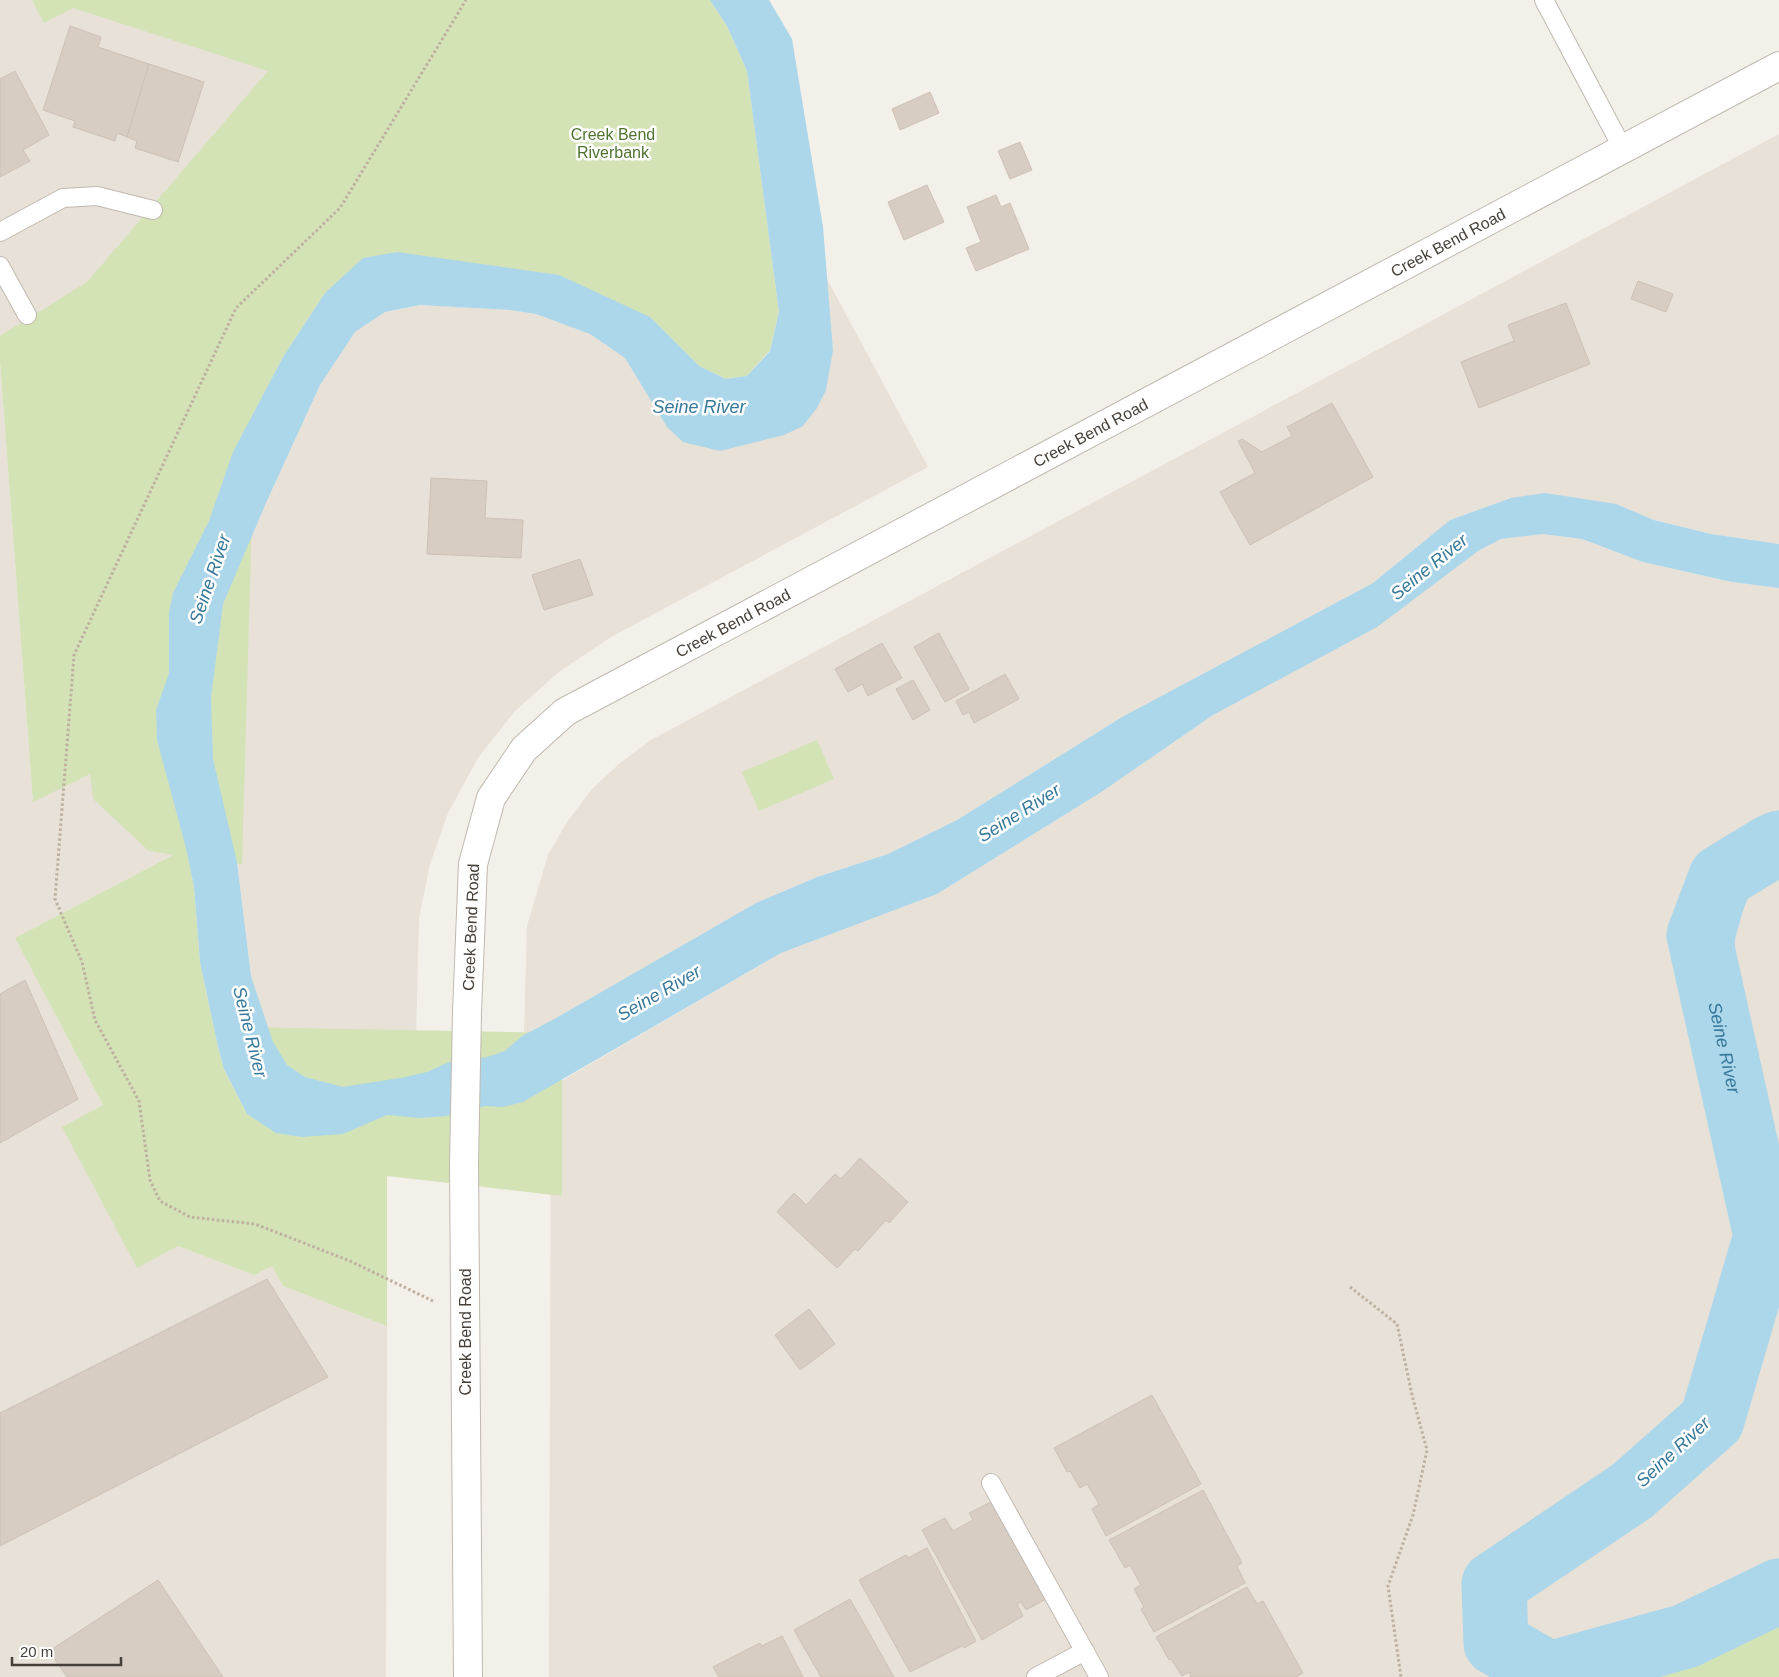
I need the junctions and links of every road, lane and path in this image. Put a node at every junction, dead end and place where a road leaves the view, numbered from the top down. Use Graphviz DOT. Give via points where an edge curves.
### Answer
graph roads {
  1 [pos="466,0"];
  2 [pos="1544,0"];
  3 [pos="1779,66"];
  4 [pos="1623,149"];
  5 [pos="153,210"];
  6 [pos="0,232"];
  7 [pos="0,266"];
  8 [pos="27,315"];
  9 [pos="1350,1287"];
  10 [pos="465,1307"];
  11 [pos="991,1483"];
  12 [pos="1085,1651"];
  13 [pos="468,1677"];
  14 [pos="1036,1677"];
  15 [pos="1099,1677"];
  16 [pos="1401,1677"];
  1 -- 10 [label="path" via="340,208 236,308 74,655 55,898 82,962 95,1020 139,1101 150,1180 160,1201 190,1217 255,1224 350,1261 446,1307"];
  2 -- 4 [label="lane"];
  3 -- 4 [label="street, Creek Bend Road"];
  4 -- 10 [label="street, Creek Bend Road" via="564,712 524,749 491,798 473,864 464,1164"];
  5 -- 6 [label="lane" via="97,196 63,198"];
  7 -- 8 [label="lane"];
  9 -- 16 [label="path" via="1397,1324 1427,1450 1413,1515 1388,1586"];
  10 -- 13 [label="street, Creek Bend Road"];
  11 -- 12 [label="lane"];
  12 -- 14 [label="lane"];
  12 -- 15 [label="lane"];
}
